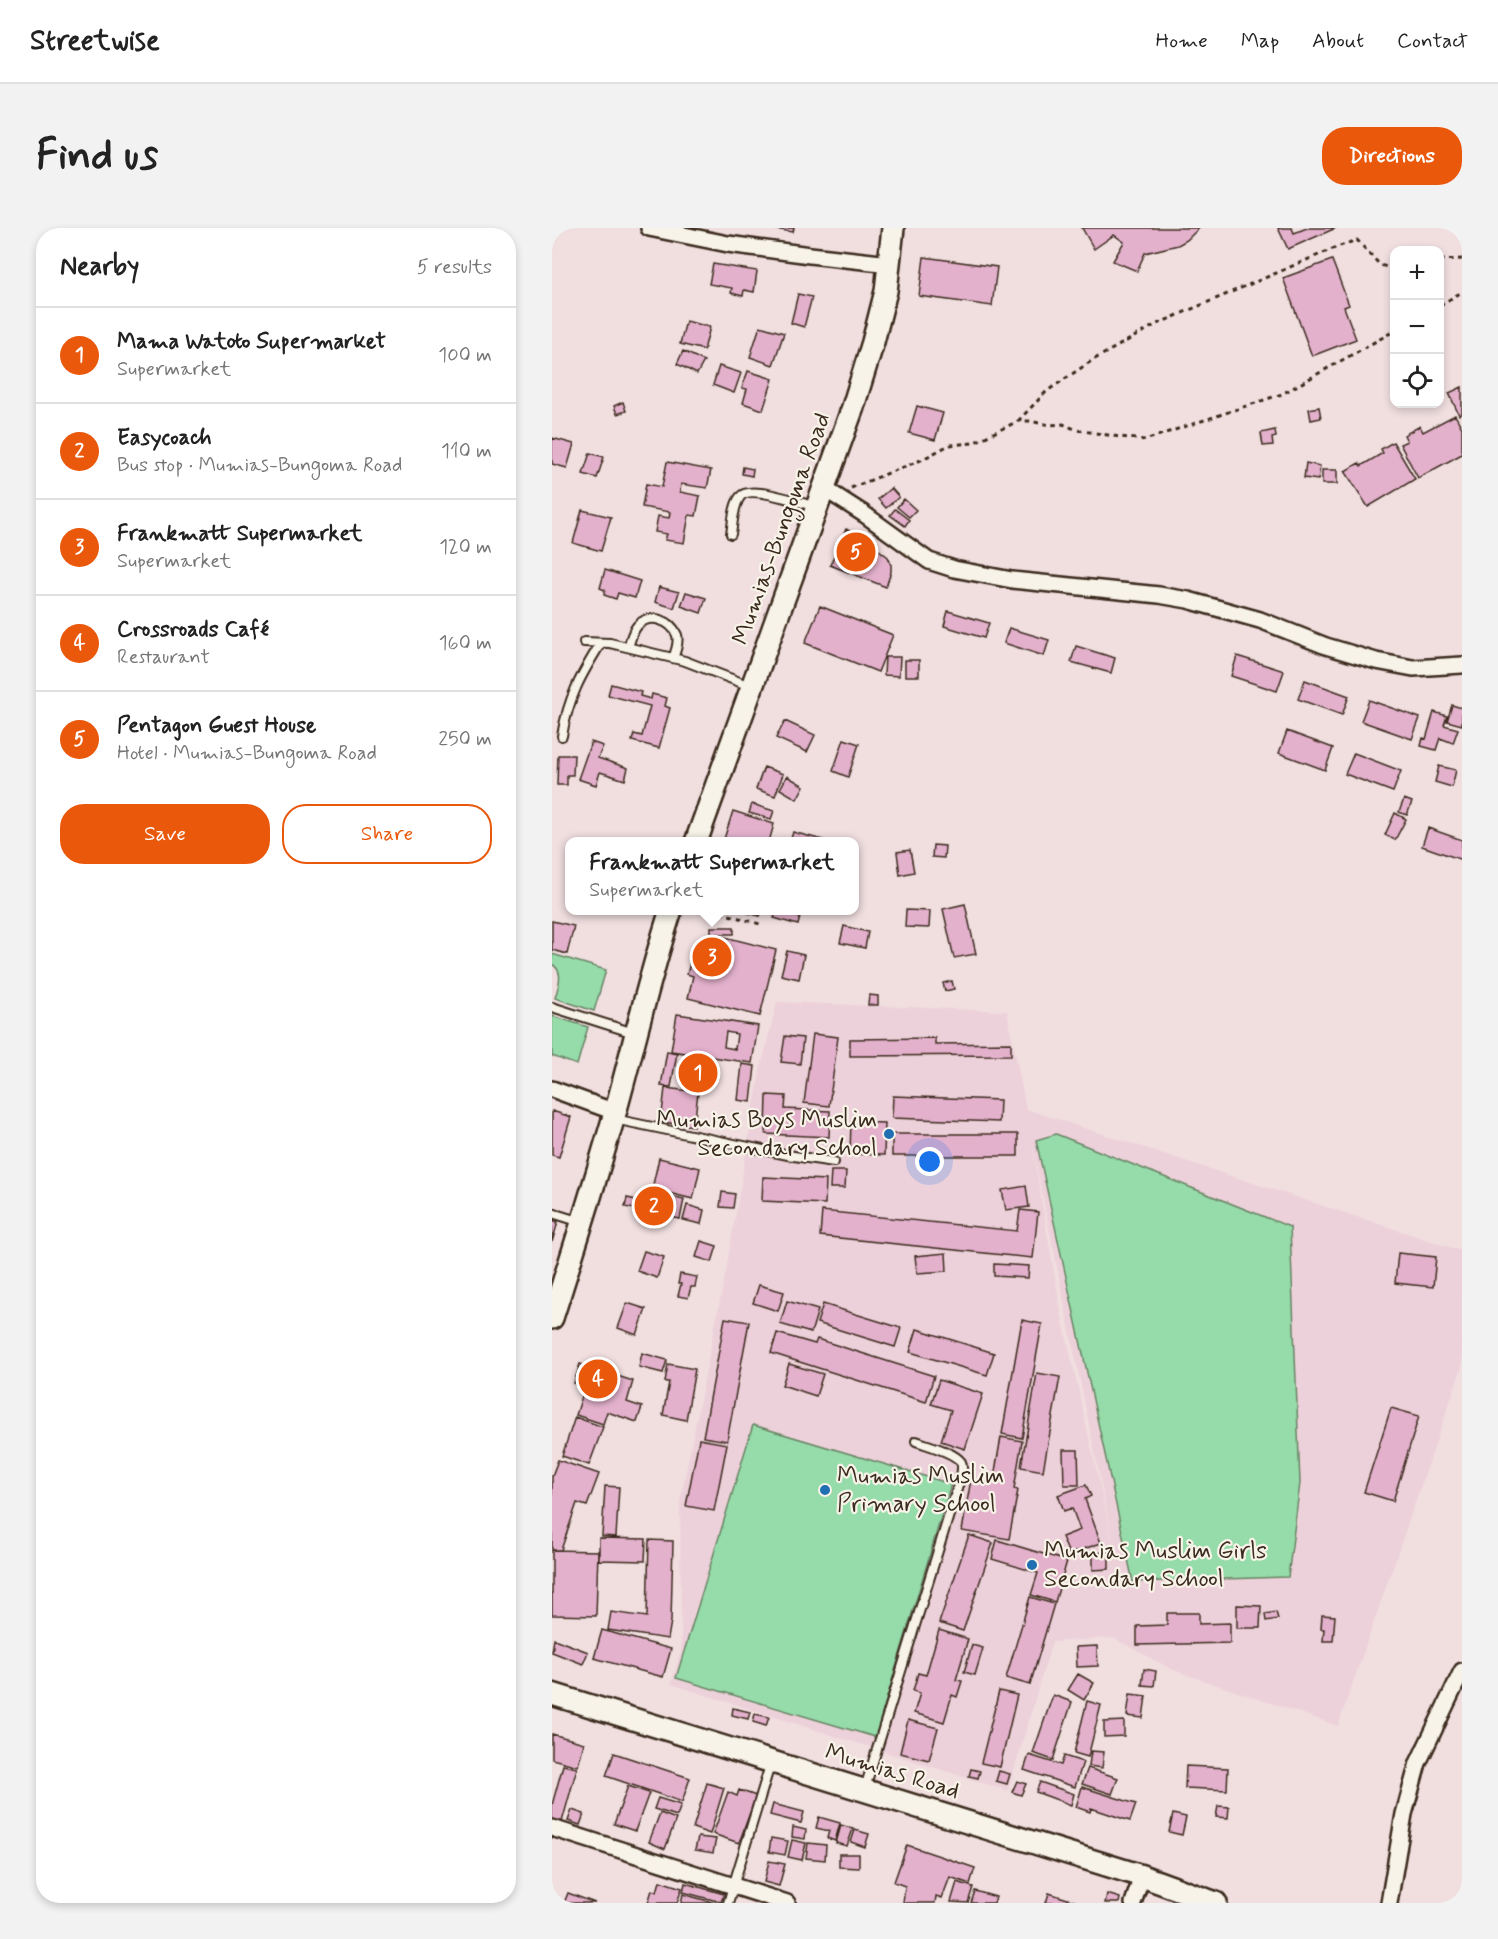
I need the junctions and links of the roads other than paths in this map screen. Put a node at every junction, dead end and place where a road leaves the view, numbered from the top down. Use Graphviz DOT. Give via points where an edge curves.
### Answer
graph roads {
  1 [pos="649,228"];
  2 [pos="893,228"];
  3 [pos="890,264"];
  4 [pos="825,497"];
  5 [pos="731,534"];
  6 [pos="584,642"];
  7 [pos="601,643"];
  8 [pos="628,646"];
  9 [pos="673,658"];
  10 [pos="1462,665"];
  11 [pos="752,686"];
  12 [pos="562,736"];
  13 [pos="698,837"];
  14 [pos="670,915"];
  15 [pos="552,1007"];
  16 [pos="635,1034"];
  17 [pos="552,1089"];
  18 [pos="614,1115"];
  19 [pos="834,1162"];
  20 [pos="552,1213"];
  21 [pos="582,1223"];
  22 [pos="552,1318"];
  23 [pos="916,1441"];
  24 [pos="1462,1671"];
  25 [pos="552,1694"];
  26 [pos="771,1761"];
  27 [pos="865,1790"];
  28 [pos="552,1828"];
  29 [pos="1142,1876"];
  30 [pos="733,1886"];
  31 [pos="728,1903"];
  32 [pos="787,1903"];
  33 [pos="1133,1903"];
  34 [pos="1216,1903"];
  35 [pos="1389,1903"];
  1 -- 3 [label="street" via="728,244"];
  2 -- 3 [label="street, Mumias-Bungoma Road"];
  3 -- 4 [label="street, Mumias-Bungoma Road" via="873,342"];
  4 -- 5 [label="lane" via="743,494 737,503"];
  4 -- 10 [label="street" via="864,514 929,561 954,569 1012,580 1178,598 1260,620 1376,661 1413,668"];
  4 -- 11 [label="street, Mumias-Bungoma Road"];
  6 -- 7 [label="lane"];
  7 -- 8 [label="lane"];
  7 -- 12 [label="lane" via="574,690"];
  8 -- 9 [label="lane"];
  8 -- 9 [label="lane" via="638,625 658,619 668,623 677,637"];
  9 -- 11 [label="lane"];
  11 -- 13 [label="street, Mumias-Bungoma Road"];
  14 -- 16 [label="street"];
  15 -- 16 [label="lane"];
  16 -- 18 [label="street"];
  17 -- 18 [label="street"];
  18 -- 19 [label="lane" via="753,1149"];
  18 -- 21 [label="street"];
  20 -- 21 [label="lane"];
  21 -- 22 [label="street"];
  23 -- 27 [label="lane" via="959,1460 961,1476"];
  24 -- 35 [label="street" via="1418,1763 1404,1814"];
  25 -- 26 [label="street, Mumias Road"];
  26 -- 27 [label="street, Mumias Road"];
  26 -- 30 [label="lane"];
  27 -- 29 [label="street, Mumias Road"];
  28 -- 30 [label="street"];
  29 -- 33 [label="street"];
  29 -- 34 [label="street, Mumias Road"];
  30 -- 31 [label="lane"];
  30 -- 32 [label="street"];
}
